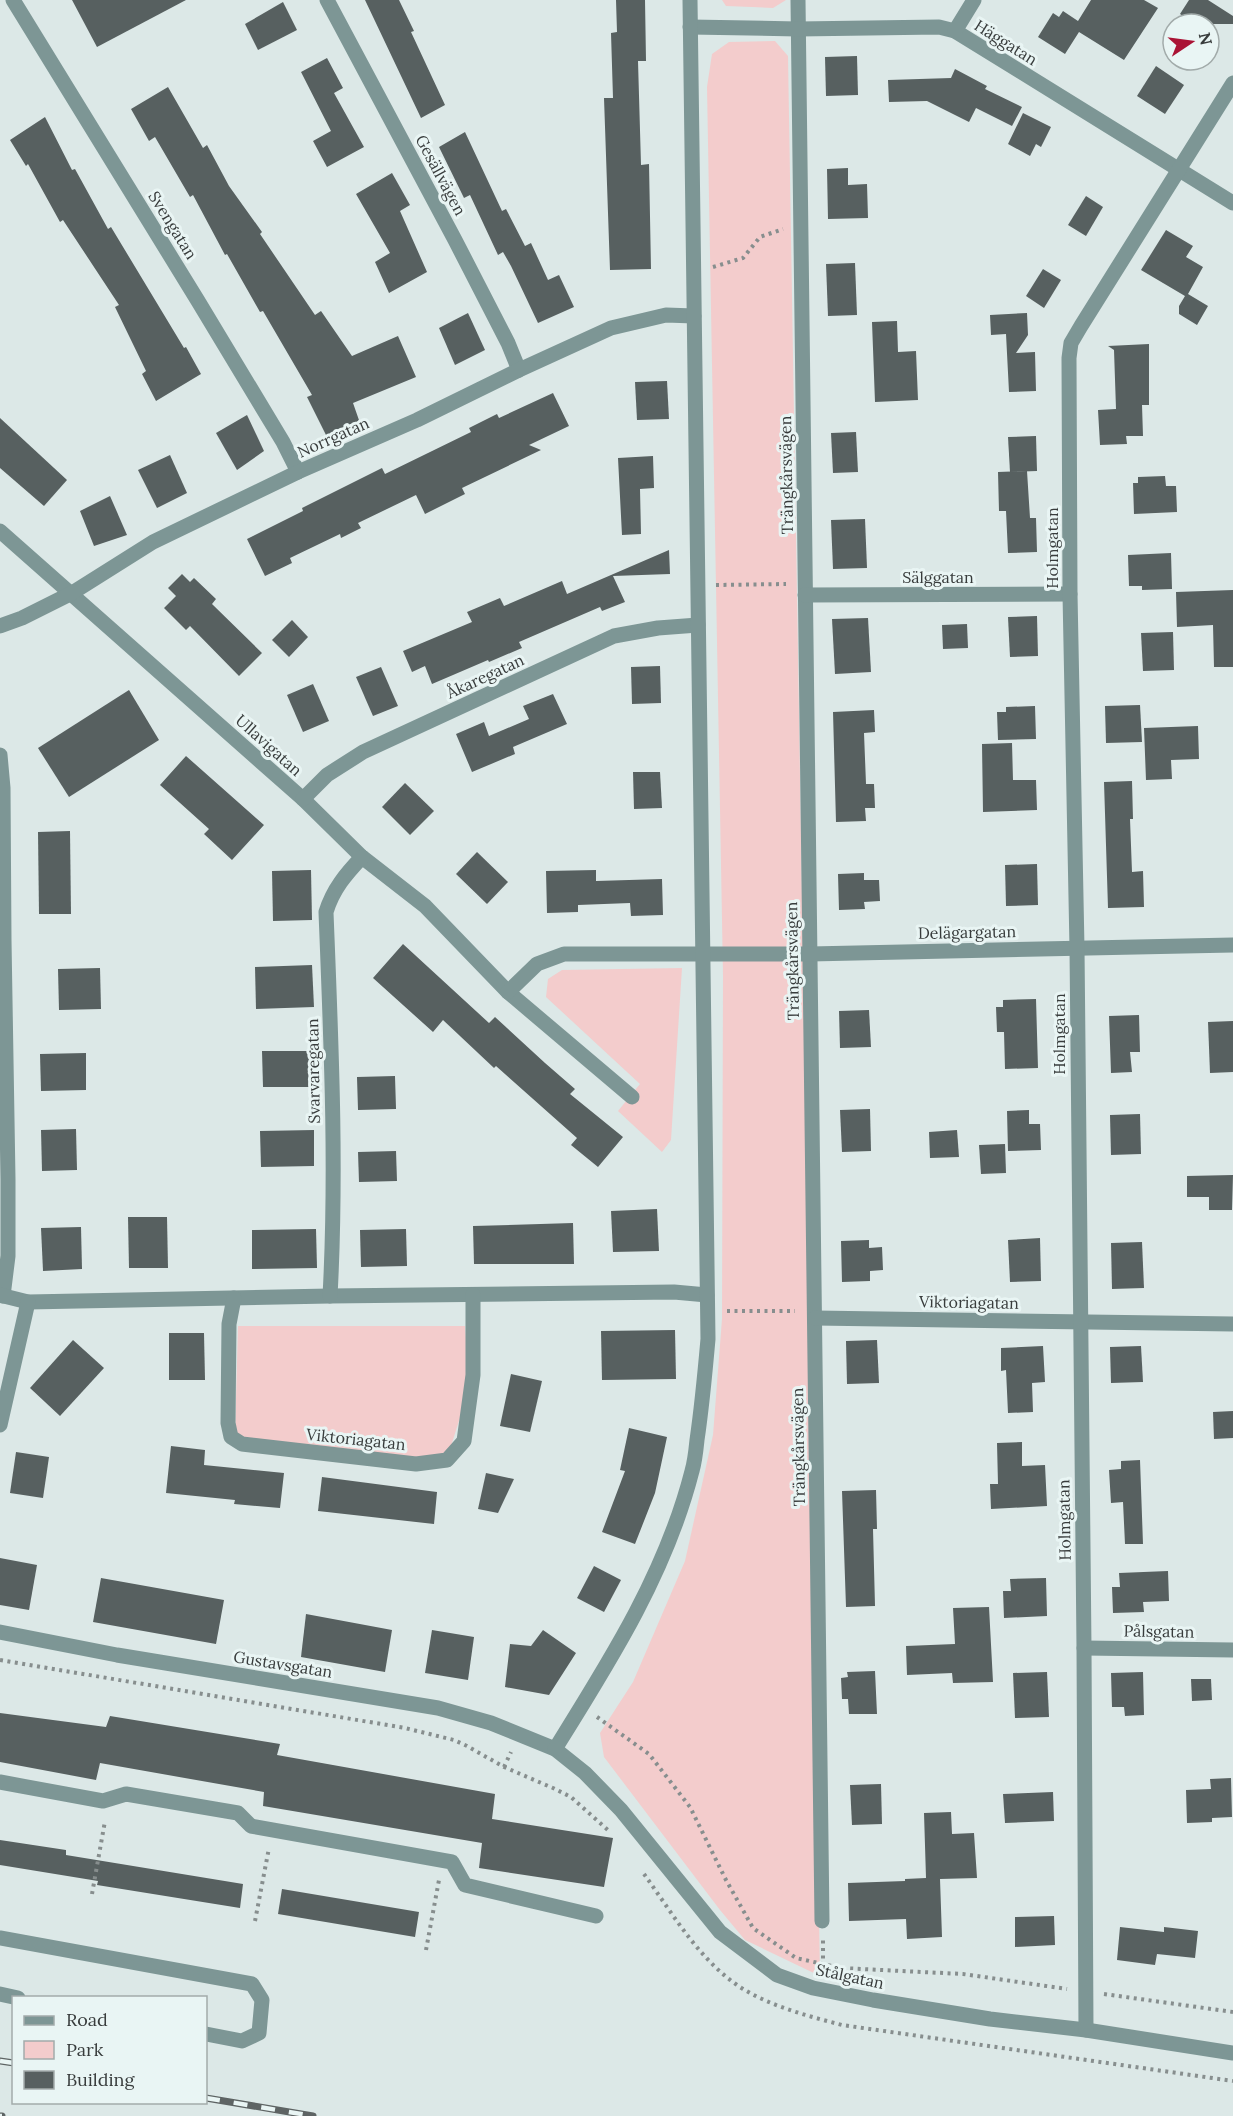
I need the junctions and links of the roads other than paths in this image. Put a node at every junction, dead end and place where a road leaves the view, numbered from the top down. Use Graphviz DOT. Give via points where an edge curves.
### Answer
graph roads {
  1 [pos="13,0"];
  2 [pos="327,0"];
  3 [pos="690,0"];
  4 [pos="798,0"];
  5 [pos="974,0"];
  6 [pos="690,27"];
  7 [pos="798,29"];
  8 [pos="955,31"];
  9 [pos="1233,83"];
  10 [pos="1179,170"];
  11 [pos="1233,203"];
  12 [pos="694,316"];
  13 [pos="519,370"];
  14 [pos="298,472"];
  15 [pos="0,531"];
  16 [pos="805,589"];
  17 [pos="72,593"];
  18 [pos="1070,594"];
  19 [pos="698,625"];
  20 [pos="0,626"];
  21 [pos="0,755"];
  22 [pos="303,799"];
  23 [pos="362,857"];
  24 [pos="1233,945"];
  25 [pos="1077,948"];
  26 [pos="703,953"];
  27 [pos="810,954"];
  28 [pos="508,992"];
  29 [pos="632,1098"];
  30 [pos="473,1295"];
  31 [pos="707,1295"];
  32 [pos="2,1296"];
  33 [pos="330,1296"];
  34 [pos="234,1298"];
  35 [pos="28,1302"];
  36 [pos="814,1318"];
  37 [pos="1079,1322"];
  38 [pos="1233,1324"];
  39 [pos="0,1425"];
  40 [pos="0,1632"];
  41 [pos="1084,1648"];
  42 [pos="1233,1650"];
  43 [pos="555,1749"];
  44 [pos="0,1782"];
  45 [pos="596,1916"];
  46 [pos="822,1921"];
  47 [pos="0,1938"];
  48 [pos="1086,2030"];
  49 [pos="207,2034"];
  50 [pos="1233,2053"];
  1 -- 14 [label="street, Svengatan" via="198,300"];
  2 -- 13 [label="street, Gesällvägen" via="456,240"];
  3 -- 6 [label="street"];
  4 -- 7 [label="street, Trängkårsvägen"];
  5 -- 8 [label="street"];
  6 -- 7 [label="street, Häggatan"];
  6 -- 12 [label="street"];
  7 -- 8 [label="street, Häggatan" via="939,27"];
  7 -- 16 [label="street, Trängkårsvägen"];
  8 -- 10 [label="street, Häggatan"];
  9 -- 10 [label="street, Holmgatan"];
  10 -- 11 [label="street, Häggatan"];
  10 -- 18 [label="street, Holmgatan" via="1071,343"];
  12 -- 13 [label="street, Norrgatan" via="666,315 611,328"];
  12 -- 19 [label="street"];
  13 -- 14 [label="street, Norrgatan"];
  14 -- 17 [label="street, Norrgatan" via="153,542"];
  15 -- 17 [label="street, Ullavigatan"];
  16 -- 18 [label="street, Sälggatan"];
  16 -- 27 [label="street, Trängkårsvägen"];
  17 -- 20 [label="street, Norrgatan"];
  17 -- 22 [label="street, Ullavigatan"];
  18 -- 25 [label="street, Holmgatan"];
  19 -- 22 [label="street, Åkaregatan" via="614,636 363,752 327,775"];
  19 -- 26 [label="street"];
  21 -- 32 [label="street" via="8,1179 8,1256"];
  22 -- 23 [label="street, Ullavigatan"];
  23 -- 28 [label="street, Ullavigatan" via="424,906"];
  23 -- 33 [label="street, Svarvaregatan" via="331,895 326,912 333,1078"];
  24 -- 25 [label="street, Delägargatan"];
  25 -- 27 [label="street, Delägargatan"];
  25 -- 37 [label="street, Holmgatan"];
  26 -- 27 [label="street, Delägargatan"];
  26 -- 28 [label="street" via="564,954 537,964"];
  26 -- 31 [label="street"];
  27 -- 36 [label="street, Trängkårsvägen"];
  28 -- 29 [label="street, Ullavigatan"];
  30 -- 31 [label="street"];
  30 -- 33 [label="street"];
  30 -- 34 [label="street, Viktoriagatan" via="473,1375 464,1441 447,1460 416,1464 242,1444 231,1437 229,1324"];
  31 -- 43 [label="street" via="708,1340 693,1470 672,1533 642,1603"];
  32 -- 35 [label="street"];
  33 -- 34 [label="street"];
  34 -- 35 [label="street"];
  35 -- 39 [label="street"];
  36 -- 37 [label="street, Viktoriagatan"];
  36 -- 46 [label="street, Trängkårsvägen"];
  37 -- 38 [label="street, Viktoriagatan"];
  37 -- 41 [label="street, Holmgatan"];
  40 -- 43 [label="street, Gustavsgatan" via="438,1708 491,1723"];
  41 -- 42 [label="street, Pålsgatan"];
  41 -- 48 [label="street, Holmgatan"];
  43 -- 48 [label="street, Stålgatan" via="621,1810 720,1932 777,1974 813,1988 873,2000"];
  44 -- 45 [label="street" via="103,1801 126,1794 238,1813 251,1826 452,1862 465,1885"];
  47 -- 49 [label="street" via="252,1984 262,2000 260,2033 242,2041"];
  48 -- 50 [label="street, Stålgatan"];
}
